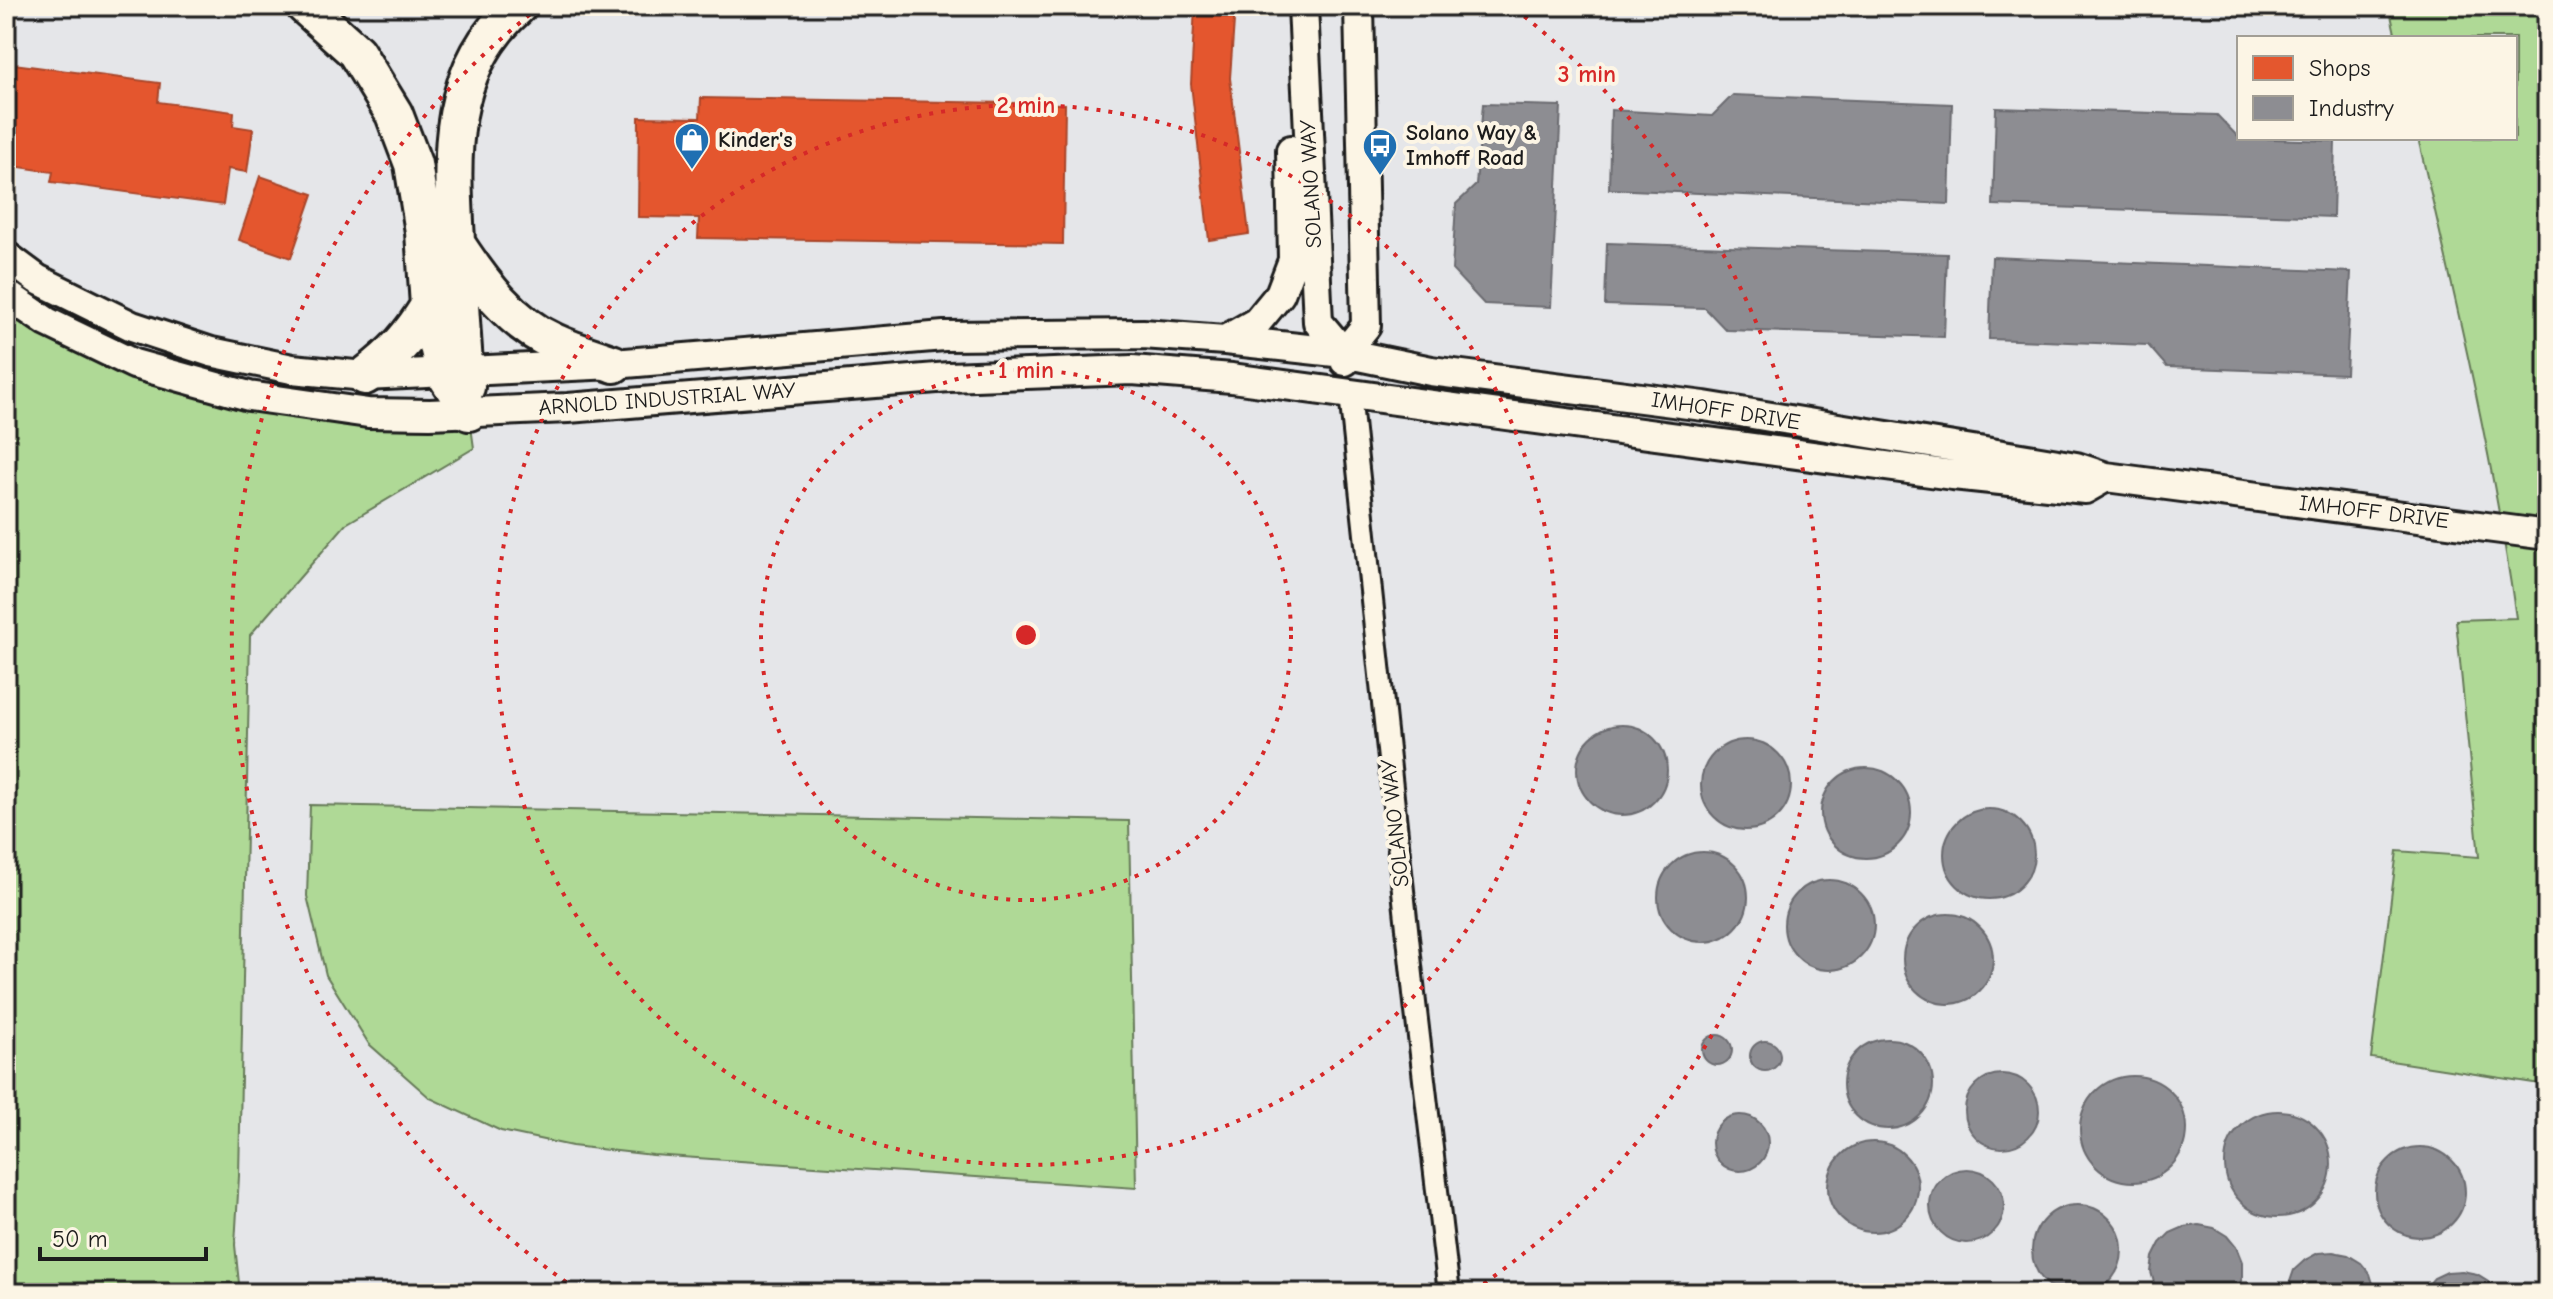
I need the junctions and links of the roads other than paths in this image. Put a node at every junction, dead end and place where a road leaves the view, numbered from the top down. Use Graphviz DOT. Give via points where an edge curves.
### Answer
graph roads {
  1 [pos="305,6"];
  2 [pos="518,6"];
  3 [pos="1303,6"];
  4 [pos="1359,6"];
  5 [pos="1306,62"];
  6 [pos="457,245"];
  7 [pos="6,256"];
  8 [pos="6,294"];
  9 [pos="429,306"];
  10 [pos="1225,340"];
  11 [pos="1344,353"];
  12 [pos="614,364"];
  13 [pos="454,372"];
  14 [pos="365,376"];
  15 [pos="1350,394"];
  16 [pos="469,412"];
  17 [pos="2106,477"];
  18 [pos="2547,535"];
  19 [pos="1449,1293"];
  1 -- 9 [label="highway" via="356,52 394,114 413,164"];
  2 -- 6 [label="highway" via="484,45 459,102 453,136"];
  3 -- 5 [label="street, SOLANO WAY"];
  4 -- 11 [label="street" via="1366,326"];
  5 -- 10 [label="street" via="1290,89 1293,260 1280,294 1257,322"];
  5 -- 11 [label="street, SOLANO WAY" via="1318,322"];
  6 -- 12 [label="highway" via="508,311 551,341"];
  6 -- 13 [label="highway"];
  7 -- 14 [label="street, ARNOLD INDUSTRIAL WAY" via="37,279 132,326 265,364"];
  8 -- 16 [label="street, ARNOLD INDUSTRIAL WAY" via="47,322 134,364 249,396 368,413"];
  9 -- 13 [label="highway"];
  9 -- 14 [label="highway" via="398,351"];
  10 -- 11 [label="street, ARNOLD INDUSTRIAL WAY"];
  10 -- 12 [label="street, ARNOLD INDUSTRIAL WAY" via="1143,334 944,336"];
  11 -- 15 [label="street, SOLANO WAY"];
  11 -- 17 [label="street, IMHOFF DRIVE" via="1431,371 1704,406 2076,467"];
  12 -- 13 [label="street, ARNOLD INDUSTRIAL WAY"];
  13 -- 14 [label="street, ARNOLD INDUSTRIAL WAY"];
  13 -- 16 [label="highway"];
  15 -- 16 [label="street, ARNOLD INDUSTRIAL WAY" via="1132,370 949,377"];
  15 -- 17 [label="street, IMHOFF DRIVE" via="1953,475 2085,489"];
  15 -- 19 [label="street, SOLANO WAY"];
  17 -- 18 [label="street, IMHOFF DRIVE"];
}
